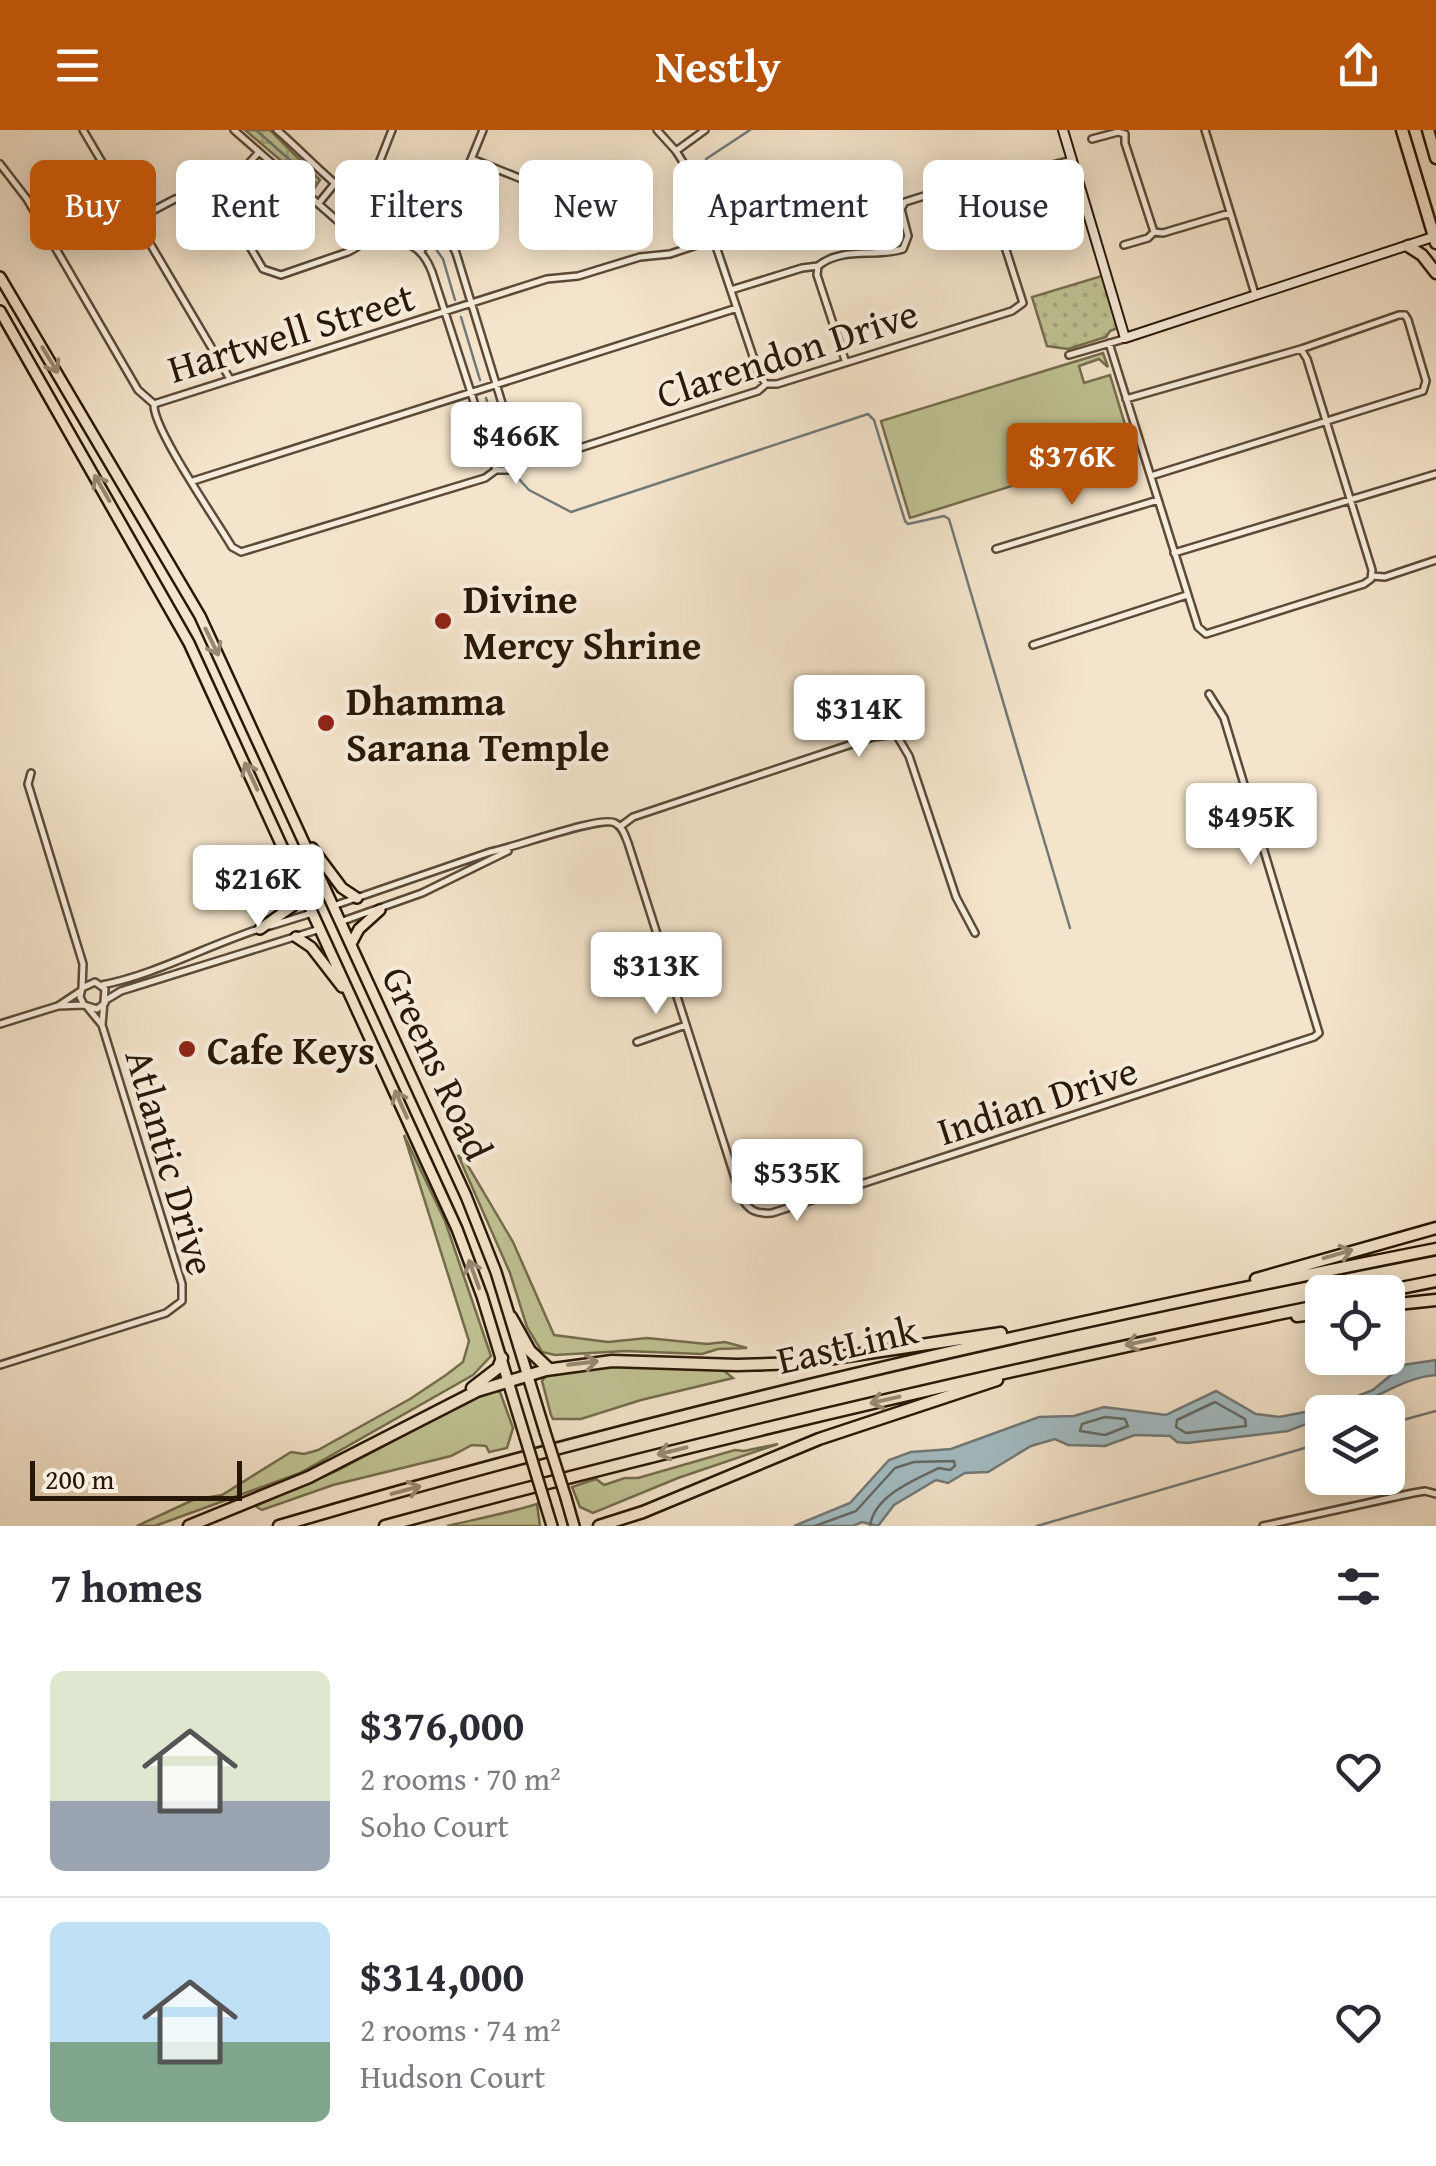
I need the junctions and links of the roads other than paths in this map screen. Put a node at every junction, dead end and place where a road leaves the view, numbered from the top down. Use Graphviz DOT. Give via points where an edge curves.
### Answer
graph roads {
  1 [pos="83,130"];
  2 [pos="234,130"];
  3 [pos="277,130"];
  4 [pos="392,130"];
  5 [pos="483,130"];
  6 [pos="657,130"];
  7 [pos="705,130"];
  8 [pos="1063,130"];
  9 [pos="1204,130"];
  10 [pos="1402,130"];
  11 [pos="1428,130"];
  12 [pos="1126,132"];
  13 [pos="1092,139"];
  14 [pos="676,150"];
  15 [pos="259,152"];
  16 [pos="1436,158"];
  17 [pos="472,159"];
  18 [pos="101,160"];
  19 [pos="252,160"];
  20 [pos="380,160"];
  21 [pos="682,160"];
  22 [pos="1072,160"];
  23 [pos="0,164"];
  24 [pos="519,178"];
  25 [pos="335,181"];
  26 [pos="335,183"];
  27 [pos="923,196"];
  28 [pos="1084,200"];
  29 [pos="318,204"];
  30 [pos="1230,213"];
  31 [pos="335,219"];
  32 [pos="1154,232"];
  33 [pos="1435,239"];
  34 [pos="1124,245"];
  35 [pos="1408,246"];
  36 [pos="155,250"];
  37 [pos="252,250"];
  38 [pos="352,250"];
  39 [pos="418,250"];
  40 [pos="454,250"];
  41 [pos="683,250"];
  42 [pos="718,250"];
  43 [pos="1006,250"];
  44 [pos="421,252"];
  45 [pos="818,266"];
  46 [pos="1436,272"];
  47 [pos="0,277"];
  48 [pos="731,290"];
  49 [pos="1256,296"];
  50 [pos="472,304"];
  51 [pos="737,308"];
  52 [pos="0,311"];
  53 [pos="444,312"];
  54 [pos="1125,338"];
  55 [pos="1109,343"];
  56 [pos="1300,349"];
  57 [pos="1069,356"];
  58 [pos="846,361"];
  59 [pos="230,379"];
  60 [pos="498,384"];
  61 [pos="766,384"];
  62 [pos="470,393"];
  63 [pos="1126,399"];
  64 [pos="154,404"];
  65 [pos="1326,422"];
  66 [pos="520,462"];
  67 [pos="496,470"];
  68 [pos="1436,474"];
  69 [pos="1150,476"];
  70 [pos="192,481"];
  71 [pos="1350,499"];
  72 [pos="1158,500"];
  73 [pos="144,517"];
  74 [pos="126,528"];
  75 [pos="996,550"];
  76 [pos="1174,553"];
  77 [pos="1436,560"];
  78 [pos="1371,577"];
  79 [pos="1188,595"];
  80 [pos="1033,645"];
  81 [pos="1209,694"];
  82 [pos="30,773"];
  83 [pos="620,827"];
  84 [pos="301,834"];
  85 [pos="512,848"];
  86 [pos="302,888"];
  87 [pos="357,898"];
  88 [pos="333,906"];
  89 [pos="380,910"];
  90 [pos="313,912"];
  91 [pos="340,922"];
  92 [pos="260,929"];
  93 [pos="320,929"];
  94 [pos="975,933"];
  95 [pos="296,936"];
  96 [pos="350,944"];
  97 [pos="83,964"];
  98 [pos="100,984"];
  99 [pos="82,989"];
  100 [pos="106,1002"];
  101 [pos="58,1006"];
  102 [pos="86,1007"];
  103 [pos="358,1010"];
  104 [pos="0,1024"];
  105 [pos="102,1025"];
  106 [pos="686,1026"];
  107 [pos="638,1042"];
  108 [pos="1436,1228"];
  109 [pos="1436,1249"];
  110 [pos="1436,1281"];
  111 [pos="1405,1287"];
  112 [pos="1212,1294"];
  113 [pos="1436,1300"];
  114 [pos="1405,1303"];
  115 [pos="1305,1308"];
  116 [pos="1120,1313"];
  117 [pos="1305,1315"];
  118 [pos="511,1317"];
  119 [pos="1232,1323"];
  120 [pos="502,1358"];
  121 [pos="1048,1362"];
  122 [pos="0,1365"];
  123 [pos="550,1369"];
  124 [pos="528,1375"];
  125 [pos="508,1381"];
  126 [pos="446,1405"];
  127 [pos="1436,1494"];
  128 [pos="643,1512"];
  129 [pos="189,1526"];
  130 [pos="279,1526"];
  131 [pos="386,1526"];
  132 [pos="552,1526"];
  133 [pos="574,1526"];
  134 [pos="599,1526"];
  135 [pos="617,1526"];
  136 [pos="1263,1526"];
  1 -- 18 [label="street"];
  2 -- 15 [label="street"];
  3 -- 25 [label="street"];
  4 -- 20 [label="street"];
  5 -- 17 [label="street"];
  6 -- 14 [label="street"];
  7 -- 14 [label="street"];
  8 -- 22 [label="main road"];
  9 -- 30 [label="street"];
  10 -- 33 [label="highway"];
  11 -- 16 [label="highway"];
  12 -- 13 [label="street"];
  12 -- 32 [label="street"];
  14 -- 21 [label="street"];
  15 -- 19 [label="street"];
  15 -- 29 [label="street"];
  17 -- 24 [label="street"];
  23 -- 64 [label="street, Clarendon Drive" via="138,390"];
  26 -- 29 [label="street"];
  27 -- 45 [label="street" via="901,210 908,236 903,248 852,253"];
  28 -- 54 [label="main road"];
  29 -- 31 [label="street"];
  30 -- 32 [label="street"];
  30 -- 49 [label="street"];
  32 -- 34 [label="street"];
  33 -- 35 [label="main road"];
  35 -- 46 [label="highway"];
  35 -- 49 [label="main road"];
  36 -- 59 [label="street"];
  37 -- 38 [label="street" via="263,269 281,276"];
  39 -- 44 [label="street"];
  40 -- 50 [label="street"];
  41 -- 50 [label="street, Hartwell Street"];
  42 -- 48 [label="street"];
  43 -- 58 [label="street, Clarendon Drive" via="1020,307"];
  44 -- 53 [label="street"];
  45 -- 48 [label="street"];
  45 -- 58 [label="street"];
  47 -- 73 [label="main road, Greens Road, one-way"];
  48 -- 51 [label="street"];
  49 -- 54 [label="main road"];
  50 -- 53 [label="street, Hartwell Street"];
  50 -- 60 [label="street"];
  51 -- 60 [label="street"];
  51 -- 61 [label="street"];
  74 -- 52 [label="main road, Greens Road, one-way"];
  53 -- 59 [label="street, Hartwell Street"];
  53 -- 62 [label="street"];
  54 -- 55 [label="street"];
  55 -- 57 [label="street"];
  55 -- 63 [label="street"];
  56 -- 63 [label="street"];
  56 -- 65 [label="street"];
  56 -- 65 [label="street" via="1399,315 1408,320 1424,389"];
  58 -- 61 [label="street, Clarendon Drive"];
  59 -- 64 [label="street, Hartwell Street"];
  60 -- 62 [label="street"];
  60 -- 66 [label="street"];
  61 -- 66 [label="street, Clarendon Drive" via="758,392"];
  62 -- 67 [label="street"];
  62 -- 70 [label="street"];
  63 -- 69 [label="street"];
  64 -- 70 [label="street, Clarendon Drive"];
  65 -- 69 [label="street"];
  65 -- 71 [label="street"];
  66 -- 67 [label="street, Clarendon Drive"];
  67 -- 70 [label="street, Clarendon Drive" via="241,552"];
  68 -- 71 [label="street"];
  69 -- 72 [label="street"];
  71 -- 76 [label="street"];
  71 -- 78 [label="street"];
  72 -- 75 [label="street"];
  72 -- 76 [label="street"];
  73 -- 74 [label="main road"];
  73 -- 84 [label="main road, Greens Road, one-way" via="200,616"];
  86 -- 74 [label="main road, Greens Road, one-way" via="189,643"];
  76 -- 79 [label="street"];
  77 -- 78 [label="street"];
  78 -- 79 [label="street" via="1202,633"];
  79 -- 80 [label="street"];
  81 -- 106 [label="street, Indian Drive" via="1224,718 1318,1033 1314,1038 758,1214 741,1197"];
  82 -- 97 [label="street"];
  83 -- 85 [label="street" via="605,820"];
  83 -- 94 [label="street" via="677,802 896,734"];
  83 -- 106 [label="street, Indian Drive"];
  84 -- 87 [label="main road"];
  84 -- 88 [label="main road, Greens Road"];
  85 -- 87 [label="street"];
  85 -- 89 [label="street"];
  86 -- 90 [label="main road, Greens Road"];
  86 -- 92 [label="main road" via="294,904"];
  87 -- 88 [label="street"];
  88 -- 90 [label="main road"];
  88 -- 91 [label="main road, Greens Road"];
  89 -- 91 [label="street"];
  89 -- 96 [label="main road"];
  90 -- 92 [label="street"];
  90 -- 93 [label="main road, Greens Road"];
  91 -- 93 [label="main road"];
  91 -- 96 [label="main road, Greens Road"];
  92 -- 98 [label="street"];
  93 -- 95 [label="street"];
  93 -- 103 [label="main road, Greens Road"];
  95 -- 100 [label="street" via="128,988"];
  95 -- 103 [label="main road"];
  96 -- 118 [label="main road, Greens Road" via="466,1196"];
  97 -- 98 [label="street"];
  97 -- 99 [label="street"];
  98 -- 99 [label="street"];
  98 -- 100 [label="street"];
  99 -- 101 [label="street"];
  99 -- 102 [label="street"];
  100 -- 102 [label="street"];
  100 -- 105 [label="street, Atlantic Drive"];
  101 -- 102 [label="street"];
  101 -- 104 [label="street"];
  102 -- 105 [label="street, Atlantic Drive"];
  120 -- 103 [label="main road, Greens Road, one-way" via="457,1229"];
  105 -- 122 [label="street, Atlantic Drive" via="182,1301 166,1313"];
  106 -- 107 [label="street"];
  112 -- 108 [label="highway, one-way"];
  109 -- 112 [label="highway, EastLink"];
  110 -- 111 [label="highway"];
  112 -- 116 [label="highway, EastLink"];
  113 -- 114 [label="highway"];
  115 -- 119 [label="highway, EastLink"];
  123 -- 116 [label="highway, one-way" via="612,1361 801,1364"];
  130 -- 116 [label="highway, EastLink, one-way" via="710,1408"];
  117 -- 119 [label="highway"];
  118 -- 123 [label="highway" via="530,1351"];
  118 -- 124 [label="main road, Greens Road"];
  119 -- 121 [label="highway, EastLink, one-way"];
  120 -- 125 [label="main road, Greens Road"];
  120 -- 126 [label="highway" via="489,1376"];
  121 -- 128 [label="highway" via="819,1439"];
  121 -- 131 [label="highway, EastLink, one-way"];
  123 -- 124 [label="highway"];
  124 -- 125 [label="highway"];
  124 -- 133 [label="main road, Greens Road, bridge"];
  125 -- 126 [label="highway"];
  125 -- 132 [label="main road, Greens Road, bridge"];
  126 -- 129 [label="highway" via="309,1477"];
  127 -- 136 [label="street" via="1413,1493"];
  128 -- 134 [label="highway"];
  128 -- 135 [label="highway"];
}
